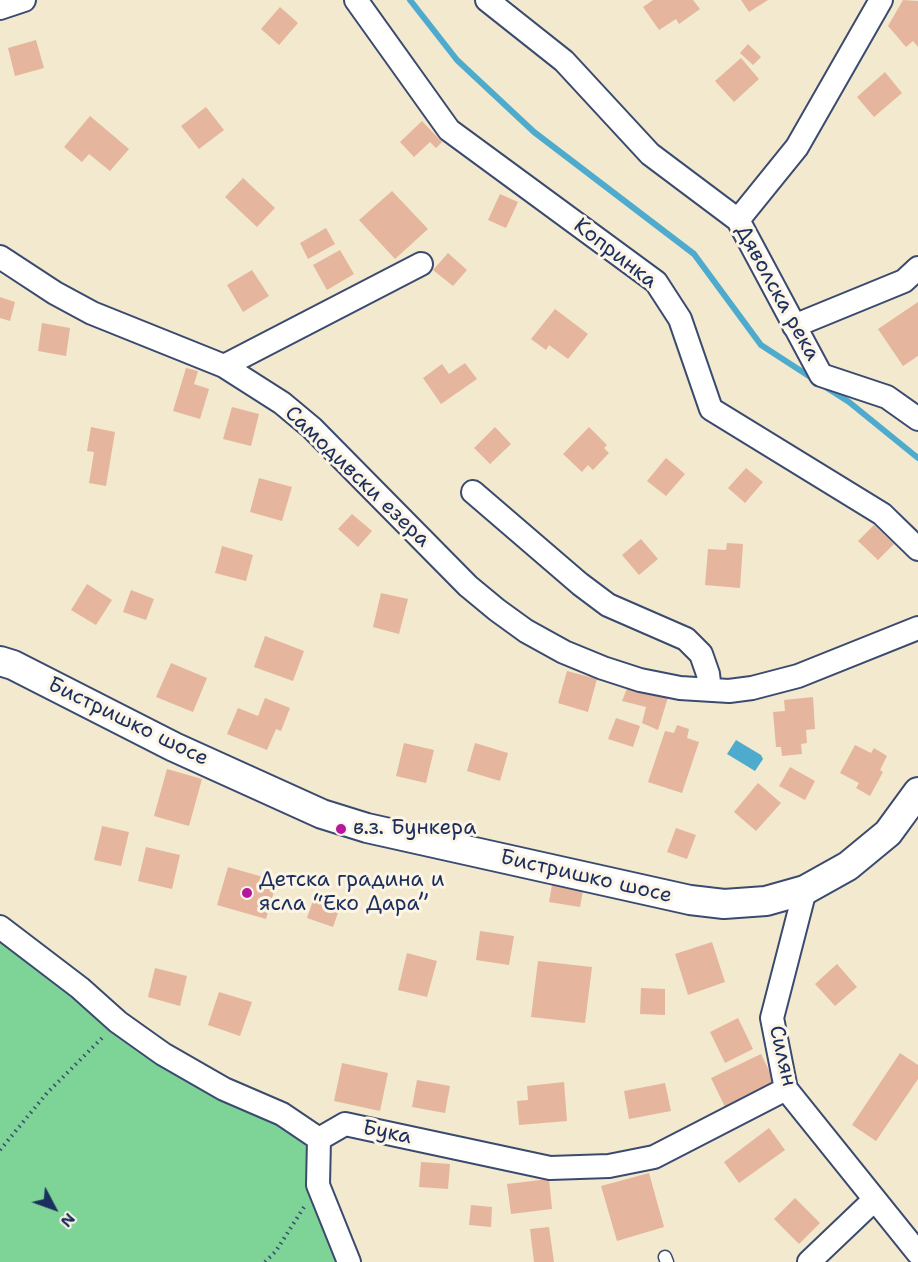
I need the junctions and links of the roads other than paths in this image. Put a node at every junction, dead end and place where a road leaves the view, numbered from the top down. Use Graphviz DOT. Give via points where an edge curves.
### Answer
graph roads {
  1 [pos="24,0"];
  2 [pos="356,0"];
  3 [pos="487,0"];
  4 [pos="881,0"];
  5 [pos="0,8"];
  6 [pos="738,220"];
  7 [pos="0,257"];
  8 [pos="421,264"];
  9 [pos="918,268"];
  10 [pos="794,326"];
  11 [pos="224,366"];
  12 [pos="918,419"];
  13 [pos="474,492"];
  14 [pos="918,549"];
  15 [pos="918,628"];
  16 [pos="0,661"];
  17 [pos="710,690"];
  18 [pos="918,792"];
  19 [pos="805,890"];
  20 [pos="0,927"];
  21 [pos="786,1089"];
  22 [pos="319,1139"];
  23 [pos="874,1200"];
  24 [pos="918,1253"];
  25 [pos="349,1262"];
  26 [pos="809,1262"];
  1 -- 5 [label="street"];
  2 -- 14 [label="street, Копринка" via="449,130 656,282 680,319 711,410 882,514"];
  3 -- 6 [label="street, Дяволска река" via="564,61 650,154"];
  4 -- 6 [label="street" via="797,147"];
  6 -- 10 [label="street, Дяволска река"];
  7 -- 11 [label="street, Самодивски езера" via="92,313"];
  8 -- 11 [label="street"];
  9 -- 10 [label="street" via="904,281"];
  10 -- 12 [label="street, Дяволска река" via="821,375 887,397"];
  11 -- 17 [label="street, Самодивски езера" via="297,414 468,586 526,631 564,652 622,674 680,688"];
  13 -- 17 [label="street" via="608,605 686,639 701,654"];
  15 -- 17 [label="street, Самодивски езера" via="798,676 752,688"];
  16 -- 19 [label="street, Бистришко шосе" via="271,792 368,828 690,900 724,904 766,901"];
  18 -- 19 [label="street, Бистришко шосе" via="888,833 848,866"];
  19 -- 21 [label="street, Силян" via="772,1018"];
  20 -- 22 [label="street" via="162,1054 224,1089 282,1114"];
  21 -- 22 [label="street, Бука" via="654,1157 609,1166 550,1168 345,1124"];
  21 -- 23 [label="street, Силян"];
  22 -- 25 [label="street" via="318,1185"];
  23 -- 24 [label="street, Силян"];
  23 -- 26 [label="street"];
}
